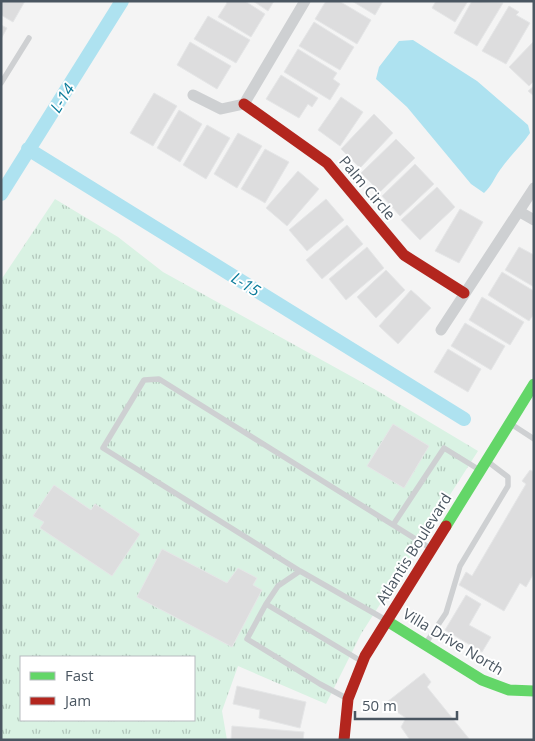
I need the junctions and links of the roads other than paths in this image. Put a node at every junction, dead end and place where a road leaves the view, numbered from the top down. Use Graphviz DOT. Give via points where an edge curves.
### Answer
graph roads {
  1 [pos="305,1"];
  2 [pos="29,38"];
  3 [pos="1,83"];
  4 [pos="193,95"];
  5 [pos="244,104"];
  6 [pos="534,188"];
  7 [pos="520,212"];
  8 [pos="534,220"];
  9 [pos="464,293"];
  10 [pos="441,330"];
  11 [pos="534,384"];
  12 [pos="509,423"];
  13 [pos="534,439"];
  14 [pos="487,460"];
  15 [pos="480,470"];
  16 [pos="393,525"];
  17 [pos="431,549"];
  18 [pos="300,571"];
  19 [pos="266,604"];
  20 [pos="387,621"];
  21 [pos="425,644"];
  22 [pos="362,662"];
  23 [pos="534,691"];
  24 [pos="348,699"];
  25 [pos="344,740"];
  1 -- 5 [label="street"];
  2 -- 3 [label="lane"];
  4 -- 5 [label="street" via="221,109"];
  5 -- 9 [label="street, Palm Circle" via="327,163 404,255"];
  6 -- 7 [label="street"];
  7 -- 8 [label="street"];
  7 -- 9 [label="street"];
  9 -- 10 [label="street"];
  11 -- 12 [label="street, Atlantis Boulevard"];
  12 -- 13 [label="lane"];
  12 -- 14 [label="street, Atlantis Boulevard"];
  14 -- 15 [label="street, Atlantis Boulevard"];
  14 -- 21 [label="lane" via="508,476 508,486 460,566 446,613"];
  15 -- 16 [label="lane" via="444,448"];
  15 -- 17 [label="street, Atlantis Boulevard"];
  16 -- 17 [label="lane"];
  16 -- 18 [label="lane" via="159,379 144,380 103,448"];
  17 -- 20 [label="street, Atlantis Boulevard"];
  18 -- 19 [label="lane" via="278,586"];
  18 -- 20 [label="lane"];
  19 -- 22 [label="lane"];
  19 -- 24 [label="lane" via="246,639"];
  20 -- 21 [label="street, Villa Drive North"];
  20 -- 22 [label="street, Atlantis Boulevard"];
  21 -- 23 [label="street, Villa Drive North" via="500,688"];
  22 -- 24 [label="street, Atlantis Boulevard"];
  24 -- 25 [label="street, Atlantis Boulevard"];
}
